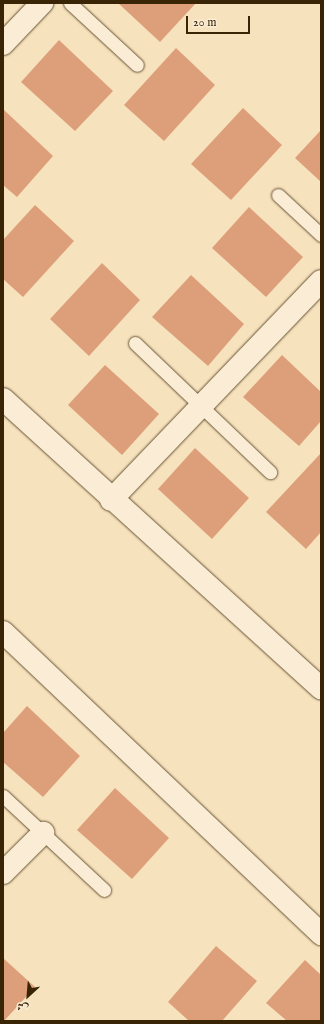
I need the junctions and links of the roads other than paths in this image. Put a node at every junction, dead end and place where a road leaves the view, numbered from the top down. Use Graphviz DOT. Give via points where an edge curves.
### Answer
graph roads {
  1 [pos="42,3"];
  2 [pos="70,3"];
  3 [pos="3,44"];
  4 [pos="137,65"];
  5 [pos="278,195"];
  6 [pos="321,235"];
  7 [pos="321,281"];
  8 [pos="135,343"];
  9 [pos="3,399"];
  10 [pos="201,406"];
  11 [pos="270,472"];
  12 [pos="111,500"];
  13 [pos="3,632"];
  14 [pos="321,688"];
  15 [pos="3,796"];
  16 [pos="42,833"];
  17 [pos="3,873"];
  18 [pos="104,890"];
  19 [pos="321,934"];
  1 -- 3 [label="street"];
  2 -- 4 [label="lane"];
  5 -- 6 [label="lane"];
  7 -- 10 [label="street"];
  8 -- 10 [label="lane"];
  9 -- 12 [label="street"];
  10 -- 11 [label="lane"];
  10 -- 12 [label="street"];
  12 -- 14 [label="street"];
  13 -- 19 [label="street"];
  15 -- 16 [label="lane"];
  16 -- 17 [label="street"];
  16 -- 18 [label="lane"];
}
